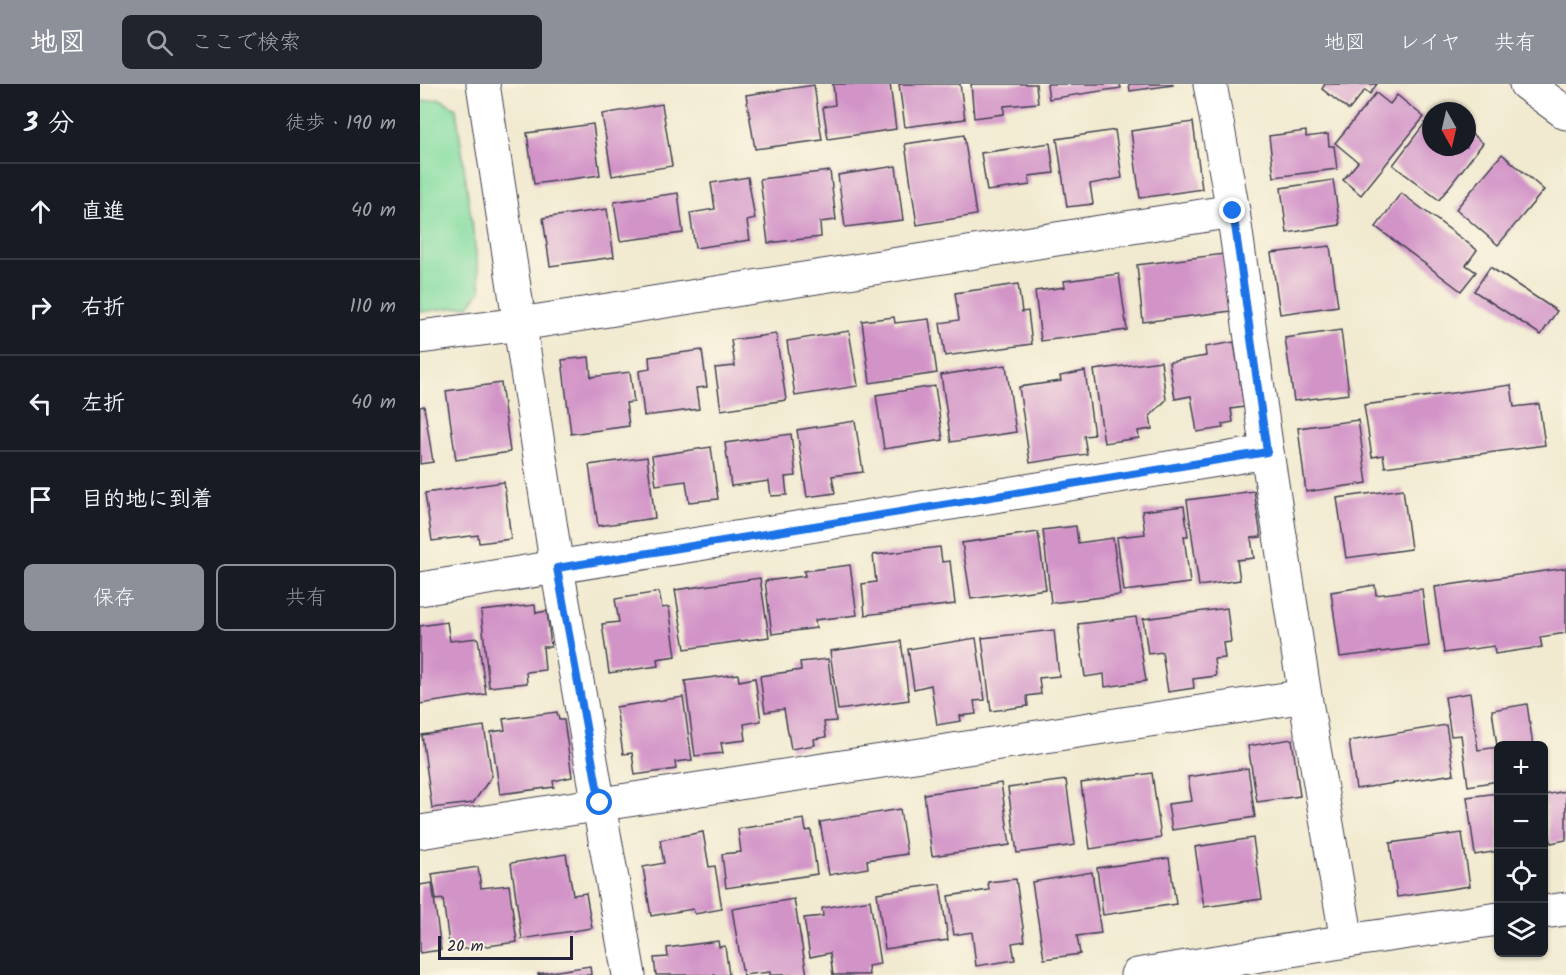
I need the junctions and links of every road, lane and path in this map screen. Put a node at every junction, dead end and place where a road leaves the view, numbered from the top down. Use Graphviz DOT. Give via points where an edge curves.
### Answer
graph roads {
  1 [pos="483,84"];
  2 [pos="1210,84"];
  3 [pos="1526,84"];
  4 [pos="1566,113"];
  5 [pos="1233,211"];
  6 [pos="520,324"];
  7 [pos="420,337"];
  8 [pos="1267,452"];
  9 [pos="557,568"];
  10 [pos="420,590"];
  11 [pos="1305,696"];
  12 [pos="600,803"];
  13 [pos="420,832"];
  14 [pos="1566,909"];
  15 [pos="1548,911"];
  16 [pos="1494,920"];
  17 [pos="1347,941"];
  18 [pos="629,975"];
  19 [pos="1137,975"];
  1 -- 6 [label="street"];
  2 -- 5 [label="street"];
  3 -- 4 [label="street"];
  5 -- 6 [label="street"];
  5 -- 8 [label="street"];
  6 -- 7 [label="street"];
  6 -- 9 [label="street"];
  8 -- 9 [label="street"];
  8 -- 11 [label="street"];
  9 -- 10 [label="street"];
  9 -- 12 [label="street"];
  11 -- 12 [label="street"];
  11 -- 17 [label="street"];
  12 -- 13 [label="street"];
  12 -- 18 [label="street"];
  14 -- 15 [label="street"];
  16 -- 17 [label="street"];
  17 -- 19 [label="street"];
}
